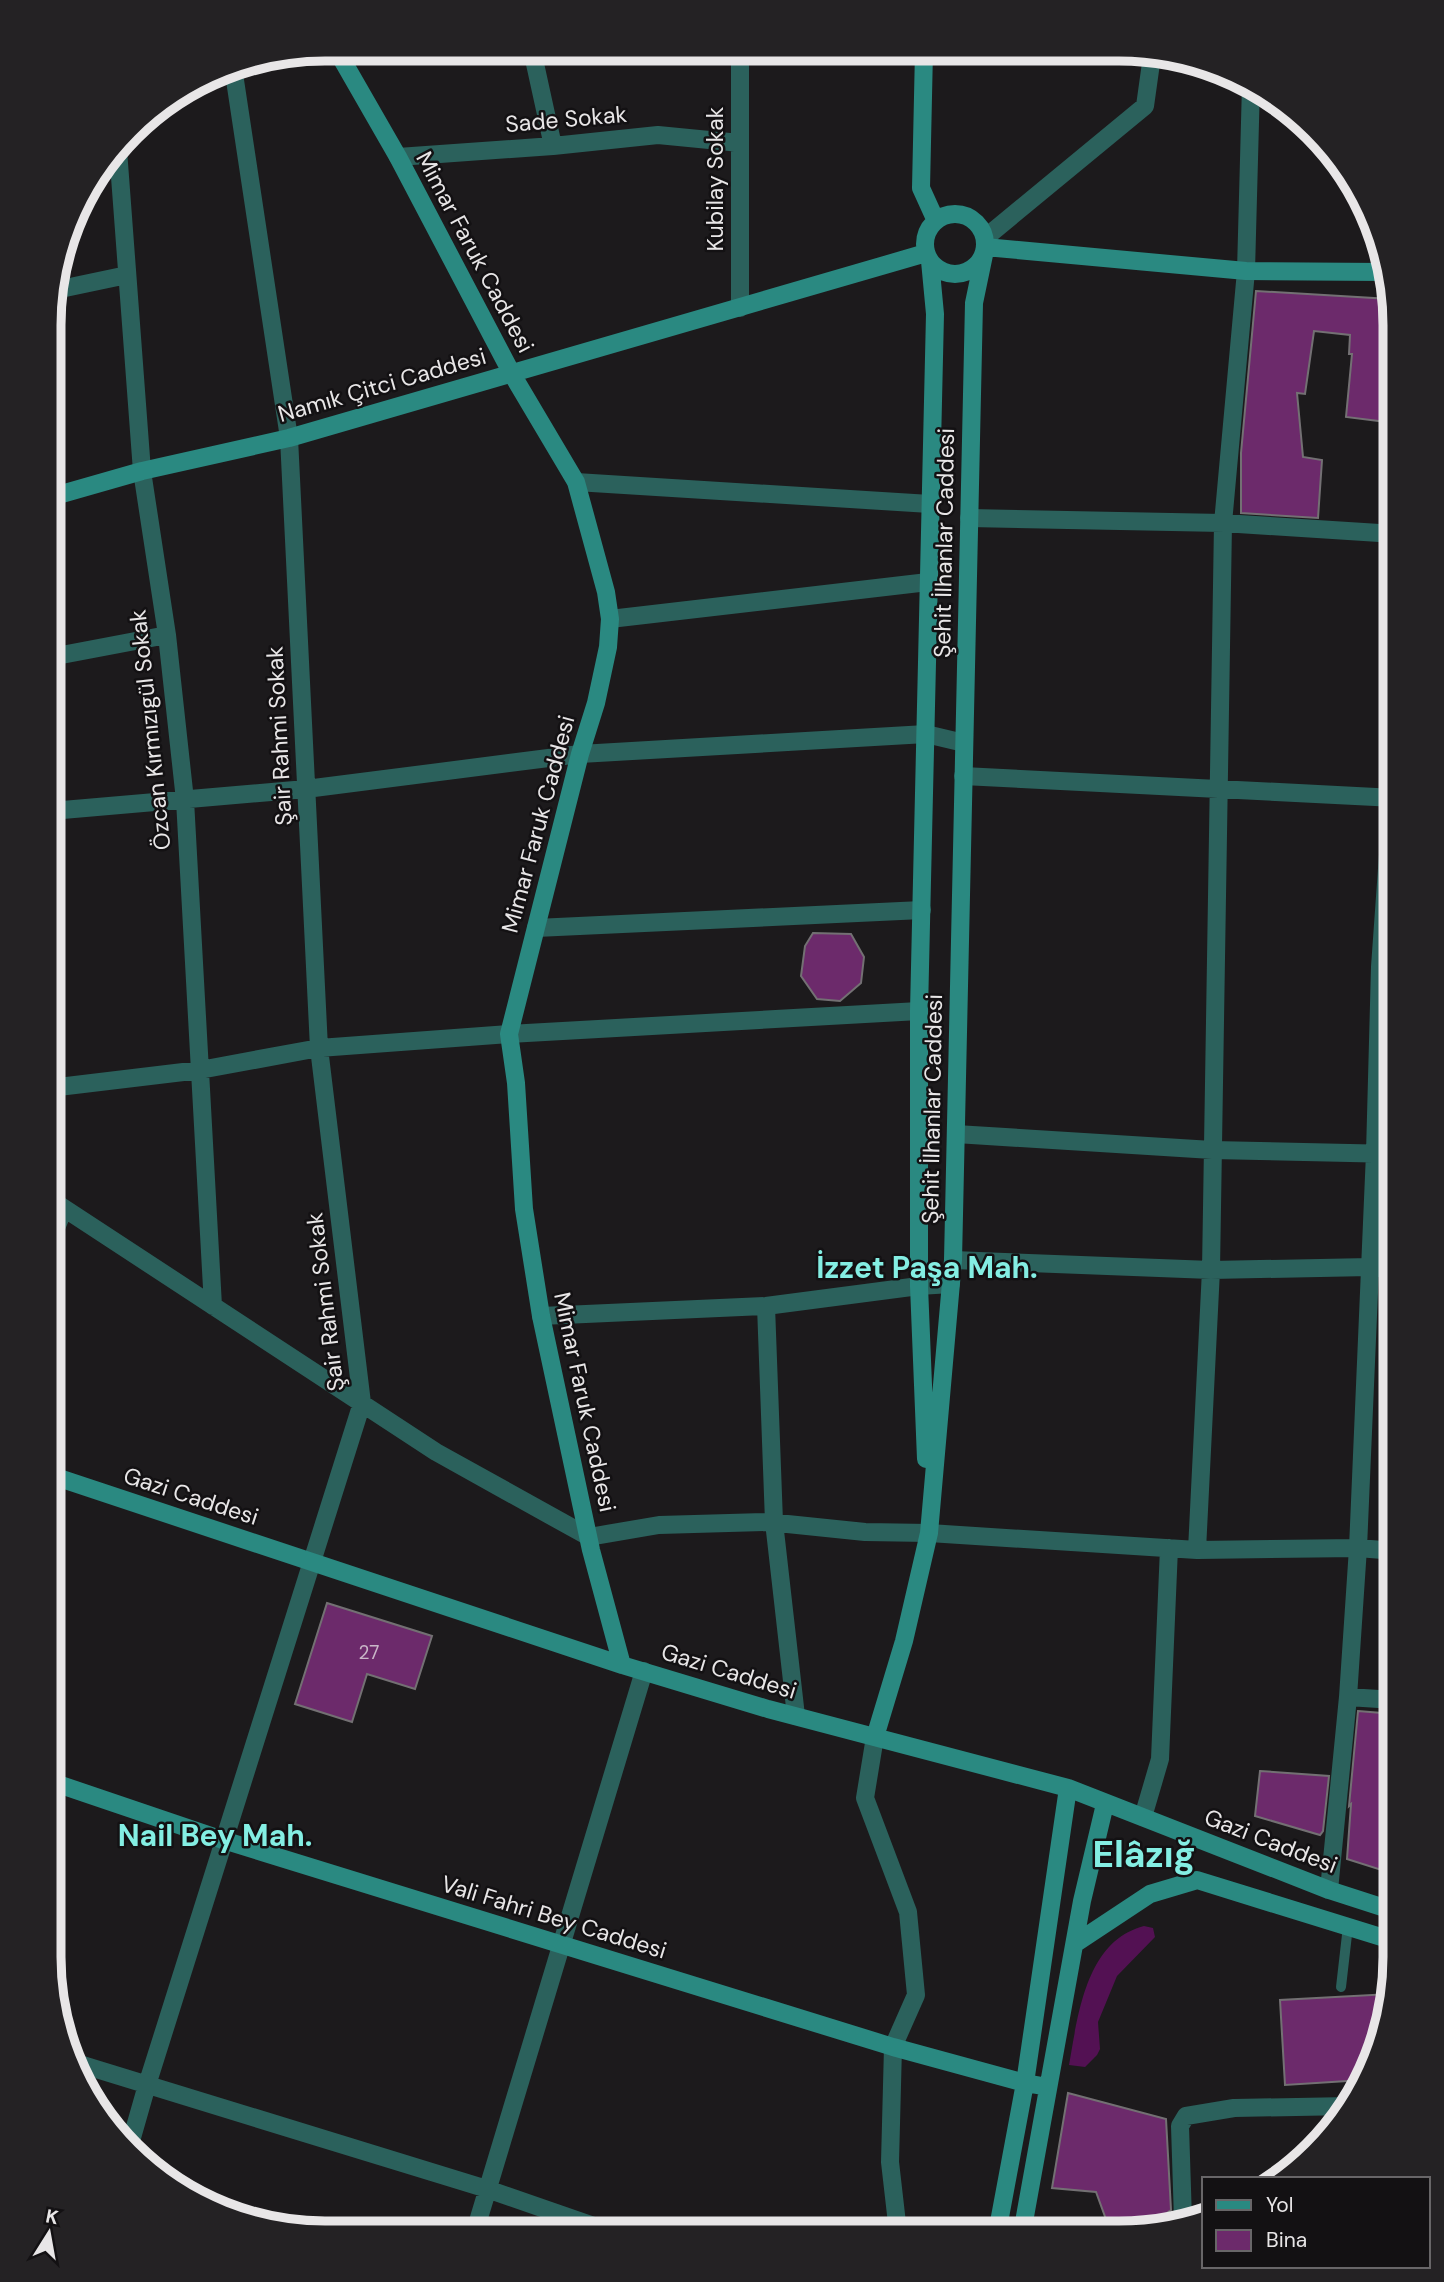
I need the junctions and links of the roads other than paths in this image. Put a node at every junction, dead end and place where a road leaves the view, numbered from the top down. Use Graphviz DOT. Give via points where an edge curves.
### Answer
graph roads {
  1 [pos="343,61"];
  2 [pos="534,61"];
  3 [pos="740,61"];
  4 [pos="924,61"];
  5 [pos="1151,64"];
  6 [pos="235,77"];
  7 [pos="1251,97"];
  8 [pos="740,143"];
  9 [pos="553,146"];
  10 [pos="398,157"];
  11 [pos="119,161"];
  12 [pos="936,221"];
  13 [pos="985,247"];
  14 [pos="928,257"];
  15 [pos="1246,271"];
  16 [pos="1378,272"];
  17 [pos="127,275"];
  18 [pos="64,288"];
  19 [pos="740,308"];
  20 [pos="512,374"];
  21 [pos="289,438"];
  22 [pos="142,471"];
  23 [pos="576,482"];
  24 [pos="61,494"];
  25 [pos="930,504"];
  26 [pos="969,518"];
  27 [pos="1223,523"];
  28 [pos="1383,533"];
  29 [pos="928,582"];
  30 [pos="610,619"];
  31 [pos="167,635"];
  32 [pos="61,655"];
  33 [pos="926,734"];
  34 [pos="964,743"];
  35 [pos="580,754"];
  36 [pos="963,776"];
  37 [pos="1219,788"];
  38 [pos="306,789"];
  39 [pos="1383,797"];
  40 [pos="185,800"];
  41 [pos="61,810"];
  42 [pos="922,910"];
  43 [pos="536,928"];
  44 [pos="919,1011"];
  45 [pos="509,1034"];
  46 [pos="1383,1039"];
  47 [pos="319,1048"];
  48 [pos="200,1070"];
  49 [pos="61,1087"];
  50 [pos="956,1134"];
  51 [pos="1212,1150"];
  52 [pos="1375,1153"];
  53 [pos="1383,1153"];
  54 [pos="61,1207"];
  55 [pos="953,1260"];
  56 [pos="1370,1267"];
  57 [pos="1383,1268"];
  58 [pos="1211,1270"];
  59 [pos="951,1284"];
  60 [pos="919,1286"];
  61 [pos="213,1306"];
  62 [pos="766,1306"];
  63 [pos="541,1316"];
  64 [pos="362,1403"];
  65 [pos="61,1479"];
  66 [pos="774,1522"];
  67 [pos="929,1533"];
  68 [pos="589,1537"];
  69 [pos="1169,1548"];
  70 [pos="1358,1548"];
  71 [pos="1197,1550"];
  72 [pos="1383,1550"];
  73 [pos="311,1561"];
  74 [pos="622,1665"];
  75 [pos="644,1671"];
  76 [pos="1348,1697"];
  77 [pos="1383,1699"];
  78 [pos="796,1716"];
  79 [pos="875,1737"];
  80 [pos="61,1785"];
  81 [pos="1068,1788"];
  82 [pos="1105,1804"];
  83 [pos="1143,1817"];
  84 [pos="223,1840"];
  85 [pos="1329,1890"];
  86 [pos="1383,1907"];
  87 [pos="1348,1926"];
  88 [pos="1383,1937"];
  89 [pos="1076,1943"];
  90 [pos="560,1944"];
  91 [pos="1341,1987"];
  92 [pos="893,2047"];
  93 [pos="86,2067"];
  94 [pos="1025,2083"];
  95 [pos="147,2085"];
  96 [pos="1048,2087"];
  97 [pos="1336,2106"];
  98 [pos="132,2136"];
  99 [pos="487,2189"];
  100 [pos="1183,2213"];
  101 [pos="477,2221"];
  102 [pos="579,2221"];
  103 [pos="897,2221"];
  104 [pos="999,2221"];
  105 [pos="1024,2221"];
  1 -- 10 [label="street, Mimar Faruk Caddesi"];
  2 -- 9 [label="street"];
  3 -- 8 [label="street, Kubilay Sokak"];
  4 -- 12 [label="street" via="920,188"];
  5 -- 13 [label="street" via="1145,106"];
  6 -- 21 [label="street, Şair Rahmi Sokak"];
  7 -- 15 [label="street"];
  8 -- 9 [label="street, Sade Sokak" via="658,135"];
  8 -- 19 [label="street, Kubilay Sokak"];
  9 -- 10 [label="street, Sade Sokak"];
  10 -- 20 [label="street, Mimar Faruk Caddesi"];
  11 -- 17 [label="street, Özcan Kırmızıgül Sokak"];
  12 -- 13 [label="street" via="961,215 977,223"];
  12 -- 14 [label="street" via="926,235"];
  13 -- 14 [label="street" via="975,268 960,274 944,272"];
  13 -- 15 [label="street"];
  13 -- 26 [label="street, Şehit İlhanlar Caddesi" via="974,303"];
  14 -- 19 [label="street, Namık Çitci Caddesi"];
  14 -- 25 [label="street, Şehit İlhanlar Caddesi" via="935,314"];
  15 -- 16 [label="street"];
  15 -- 27 [label="street"];
  17 -- 18 [label="street"];
  17 -- 22 [label="street, Özcan Kırmızıgül Sokak"];
  19 -- 20 [label="street, Namık Çitci Caddesi"];
  20 -- 21 [label="street, Namık Çitci Caddesi"];
  20 -- 23 [label="street, Mimar Faruk Caddesi"];
  21 -- 22 [label="street, Namık Çitci Caddesi"];
  21 -- 38 [label="street, Şair Rahmi Sokak"];
  22 -- 24 [label="street, Namık Çitci Caddesi"];
  22 -- 31 [label="street, Özcan Kırmızıgül Sokak"];
  23 -- 25 [label="street"];
  23 -- 30 [label="street, Mimar Faruk Caddesi"];
  25 -- 29 [label="street, Şehit İlhanlar Caddesi"];
  26 -- 27 [label="street"];
  26 -- 34 [label="street, Şehit İlhanlar Caddesi"];
  27 -- 28 [label="street"];
  27 -- 37 [label="street"];
  29 -- 30 [label="street"];
  29 -- 33 [label="street, Şehit İlhanlar Caddesi"];
  30 -- 35 [label="street, Mimar Faruk Caddesi" via="596,703"];
  31 -- 32 [label="street"];
  31 -- 40 [label="street, Özcan Kırmızıgül Sokak"];
  33 -- 34 [label="street"];
  33 -- 35 [label="street"];
  33 -- 42 [label="street, Şehit İlhanlar Caddesi"];
  34 -- 36 [label="street, Şehit İlhanlar Caddesi"];
  35 -- 38 [label="street"];
  35 -- 43 [label="street, Mimar Faruk Caddesi"];
  36 -- 37 [label="street"];
  36 -- 50 [label="street, Şehit İlhanlar Caddesi"];
  37 -- 39 [label="street"];
  37 -- 51 [label="street"];
  38 -- 40 [label="street"];
  38 -- 47 [label="street, Şair Rahmi Sokak"];
  40 -- 41 [label="street"];
  40 -- 48 [label="street, Özcan Kırmızıgül Sokak"];
  42 -- 43 [label="street"];
  42 -- 44 [label="street, Şehit İlhanlar Caddesi"];
  43 -- 45 [label="street, Mimar Faruk Caddesi"];
  44 -- 45 [label="street"];
  44 -- 60 [label="street, Şehit İlhanlar Caddesi"];
  45 -- 47 [label="street"];
  45 -- 63 [label="street, Mimar Faruk Caddesi" via="524,1209"];
  46 -- 52 [label="street"];
  47 -- 48 [label="street"];
  47 -- 64 [label="street, Şair Rahmi Sokak"];
  48 -- 49 [label="street"];
  48 -- 61 [label="street, Özcan Kırmızıgül Sokak"];
  50 -- 51 [label="street"];
  50 -- 55 [label="street, Şehit İlhanlar Caddesi"];
  51 -- 52 [label="street"];
  51 -- 58 [label="street"];
  52 -- 53 [label="street"];
  52 -- 56 [label="street"];
  54 -- 61 [label="street"];
  55 -- 58 [label="street"];
  55 -- 59 [label="street, Şehit İlhanlar Caddesi"];
  56 -- 57 [label="street"];
  56 -- 58 [label="street"];
  56 -- 70 [label="street"];
  58 -- 71 [label="street"];
  59 -- 60 [label="street"];
  59 -- 67 [label="street, Şehit İlhanlar Caddesi"];
  60 -- 62 [label="street"];
  60 -- 67 [label="street, Şehit İlhanlar Caddesi"];
  61 -- 64 [label="street"];
  62 -- 63 [label="street"];
  62 -- 66 [label="street"];
  63 -- 68 [label="street, Mimar Faruk Caddesi"];
  64 -- 68 [label="street" via="436,1452"];
  64 -- 73 [label="street"];
  65 -- 73 [label="street, Gazi Caddesi"];
  66 -- 67 [label="street" via="865,1532"];
  66 -- 68 [label="street" via="659,1525"];
  66 -- 78 [label="street"];
  67 -- 69 [label="street"];
  67 -- 79 [label="street"];
  68 -- 74 [label="street, Mimar Faruk Caddesi"];
  69 -- 71 [label="street"];
  69 -- 83 [label="street" via="1160,1759"];
  70 -- 71 [label="street"];
  70 -- 72 [label="street"];
  70 -- 76 [label="street"];
  73 -- 74 [label="street, Gazi Caddesi"];
  73 -- 84 [label="street"];
  74 -- 75 [label="street, Gazi Caddesi"];
  75 -- 78 [label="street, Gazi Caddesi"];
  75 -- 90 [label="street"];
  76 -- 77 [label="street"];
  76 -- 85 [label="street"];
  78 -- 79 [label="street, Gazi Caddesi"];
  79 -- 81 [label="street, Gazi Caddesi"];
  79 -- 92 [label="street" via="865,1798 908,1912 916,1995"];
  80 -- 84 [label="street, Vali Fahri Bey Caddesi"];
  81 -- 82 [label="street, Gazi Caddesi"];
  81 -- 94 [label="street"];
  82 -- 83 [label="street, Gazi Caddesi"];
  82 -- 89 [label="street"];
  83 -- 85 [label="street, Gazi Caddesi"];
  84 -- 90 [label="street, Vali Fahri Bey Caddesi"];
  84 -- 95 [label="street"];
  85 -- 86 [label="street, Gazi Caddesi"];
  87 -- 88 [label="street"];
  87 -- 89 [label="street" via="1197,1880 1150,1895"];
  87 -- 91 [label="lane"];
  89 -- 96 [label="street"];
  90 -- 92 [label="street, Vali Fahri Bey Caddesi"];
  90 -- 99 [label="street"];
  92 -- 94 [label="street, Vali Fahri Bey Caddesi"];
  92 -- 103 [label="street" via="890,2162"];
  93 -- 95 [label="street"];
  94 -- 96 [label="street, Vali Fahri Bey Caddesi"];
  94 -- 104 [label="street"];
  95 -- 98 [label="street"];
  95 -- 99 [label="street"];
  96 -- 105 [label="street"];
  97 -- 100 [label="street" via="1234,2108 1186,2116 1180,2126"];
  99 -- 101 [label="street"];
  99 -- 102 [label="street"];
}
